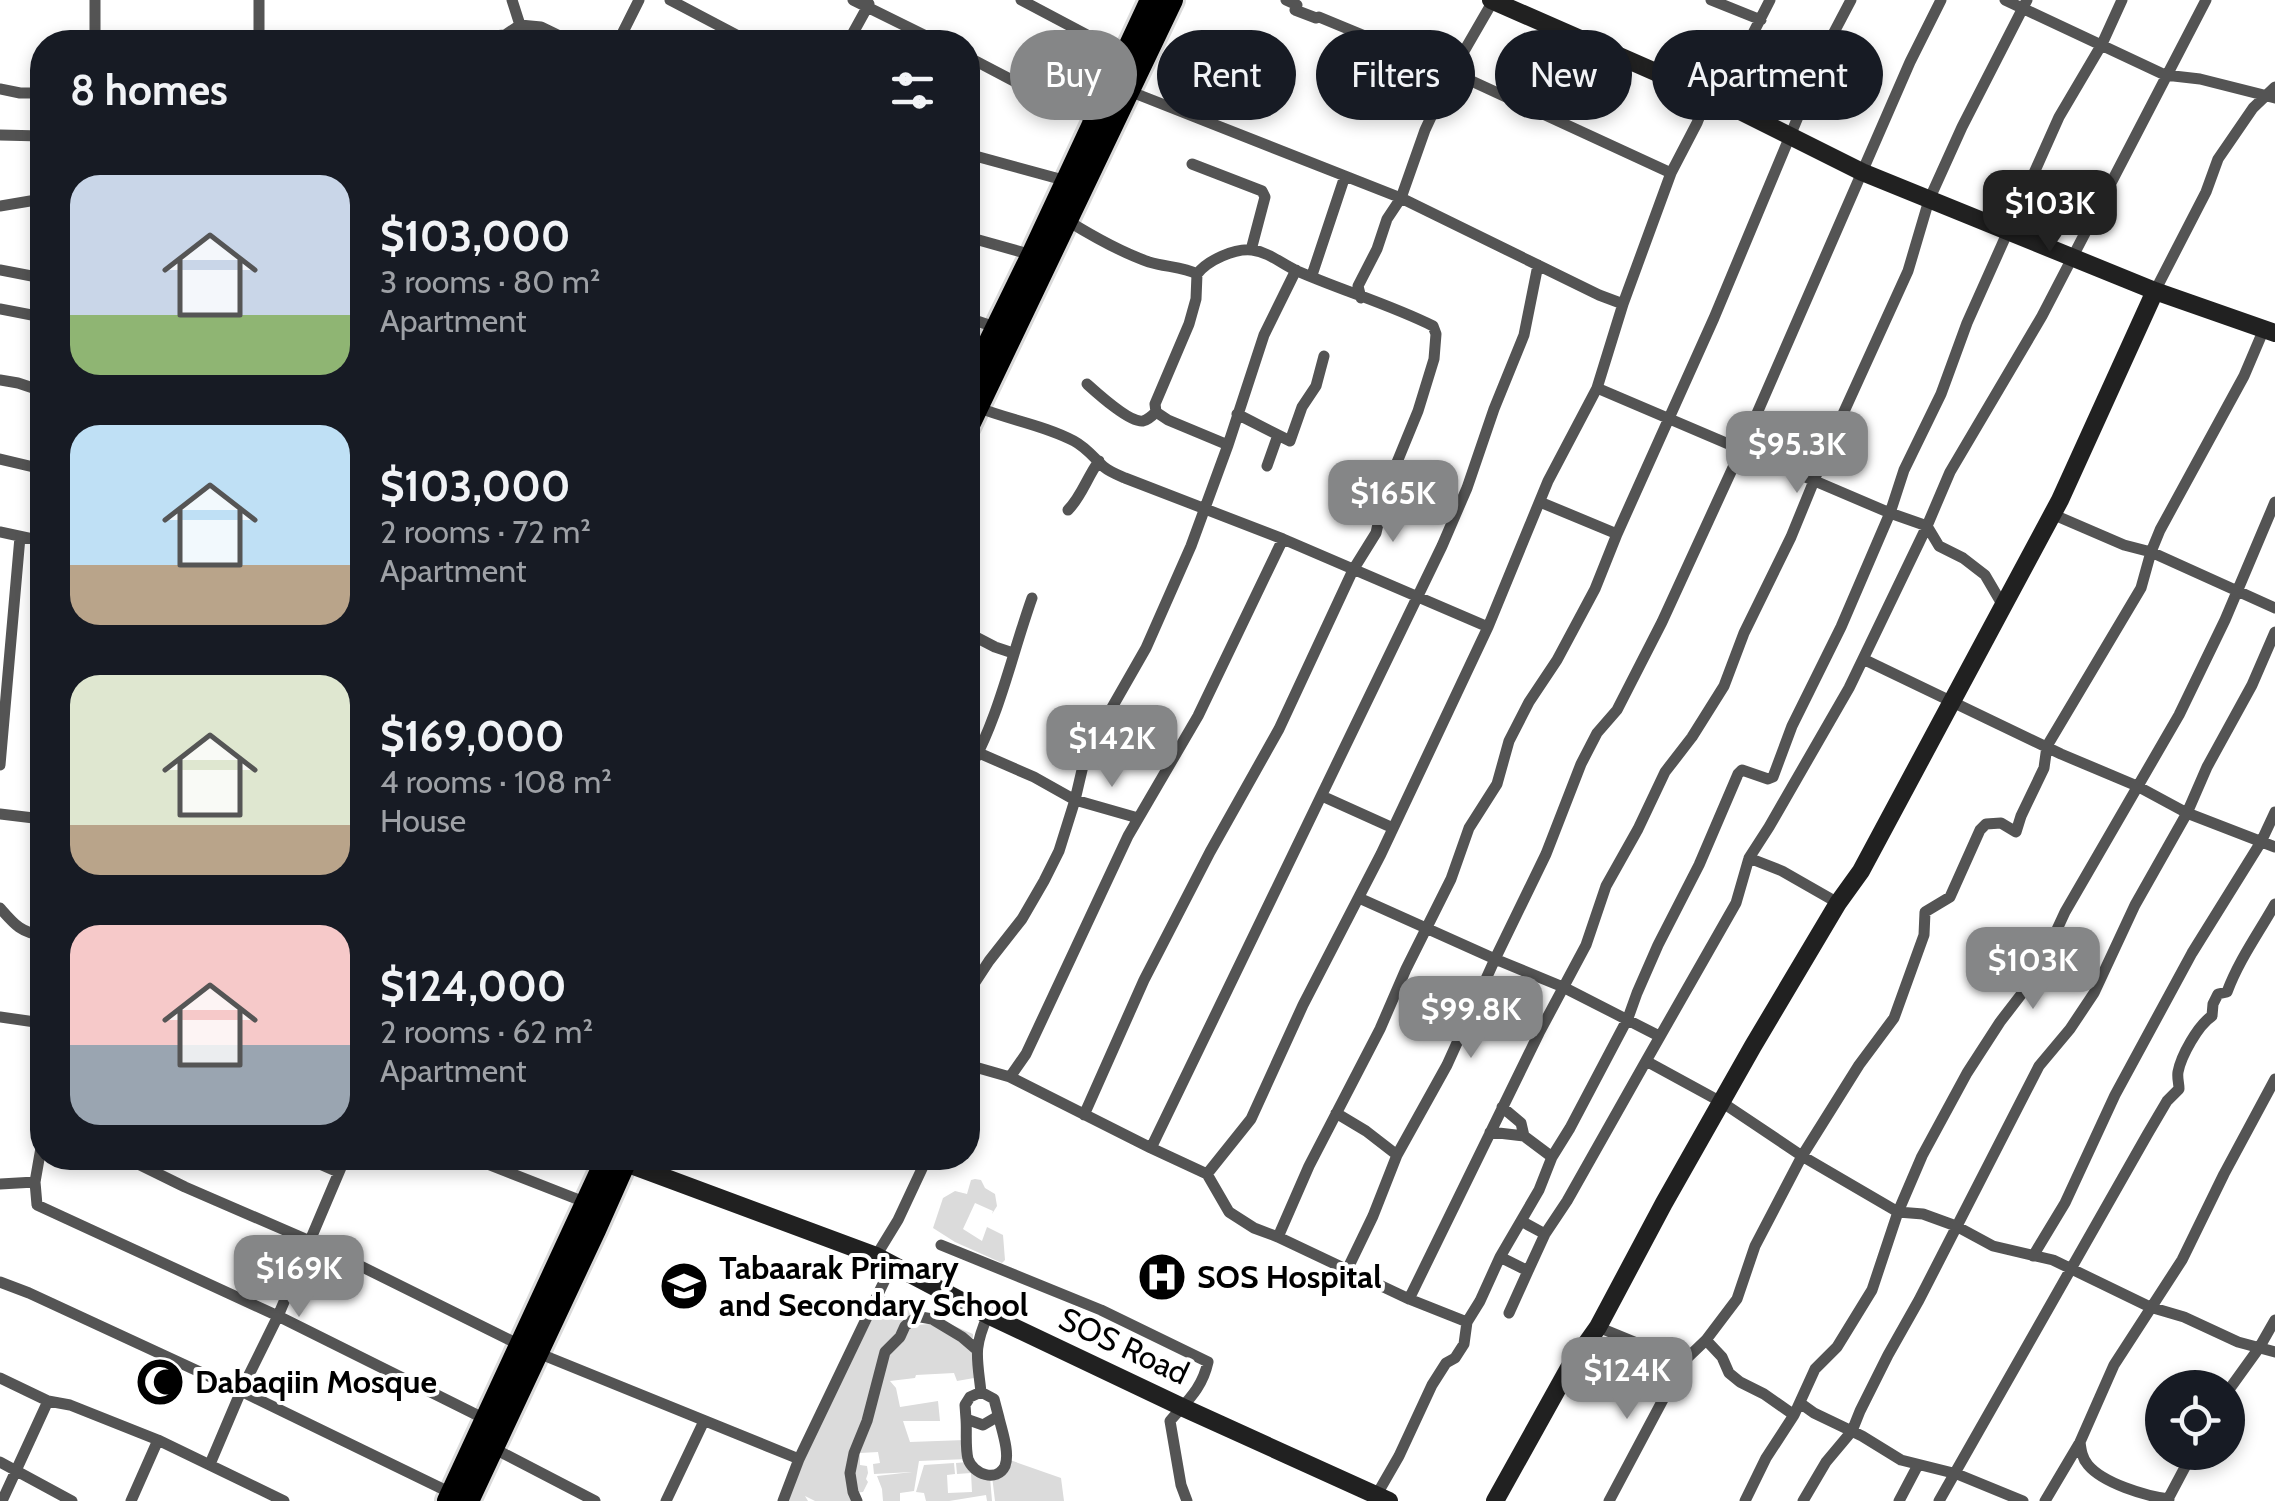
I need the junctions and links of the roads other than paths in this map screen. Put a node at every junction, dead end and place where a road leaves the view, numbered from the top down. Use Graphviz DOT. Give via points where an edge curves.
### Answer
graph roads {
  1 [pos="95,0"];
  2 [pos="259,0"];
  3 [pos="512,0"];
  4 [pos="639,0"];
  5 [pos="670,0"];
  6 [pos="852,0"];
  7 [pos="1022,0"];
  8 [pos="1151,0"];
  9 [pos="1172,0"];
  10 [pos="1286,0"];
  11 [pos="1492,0"];
  12 [pos="1711,0"];
  13 [pos="1770,0"];
  14 [pos="1851,0"];
  15 [pos="1941,0"];
  16 [pos="2005,0"];
  17 [pos="2122,0"];
  18 [pos="2206,0"];
  19 [pos="869,4"];
  20 [pos="2025,4"];
  21 [pos="1761,20"];
  22 [pos="520,25"];
  23 [pos="95,30"];
  24 [pos="259,30"];
  25 [pos="512,30"];
  26 [pos="519,30"];
  27 [pos="545,30"];
  28 [pos="624,30"];
  29 [pos="727,30"];
  30 [pos="855,30"];
  31 [pos="916,30"];
  32 [pos="1077,30"];
  33 [pos="1137,30"];
  34 [pos="1350,30"];
  35 [pos="1755,30"];
  36 [pos="1475,31"];
  37 [pos="2102,44"];
  38 [pos="980,63"];
  39 [pos="1652,71"];
  40 [pos="1137,74"];
  41 [pos="2166,75"];
  42 [pos="1010,79"];
  43 [pos="1475,83"];
  44 [pos="0,88"];
  45 [pos="30,93"];
  46 [pos="1137,94"];
  47 [pos="2272,94"];
  48 [pos="1095,120"];
  49 [pos="1115,120"];
  50 [pos="1430,120"];
  51 [pos="1699,120"];
  52 [pos="1758,120"];
  53 [pos="0,135"];
  54 [pos="30,136"];
  55 [pos="1792,137"];
  56 [pos="980,157"];
  57 [pos="1192,164"];
  58 [pos="1862,172"];
  59 [pos="1671,174"];
  60 [pos="1345,176"];
  61 [pos="1067,181"];
  62 [pos="1400,198"];
  63 [pos="30,200"];
  64 [pos="1929,200"];
  65 [pos="0,206"];
  66 [pos="1068,222"];
  67 [pos="2008,233"];
  68 [pos="980,240"];
  69 [pos="1251,250"];
  70 [pos="1032,255"];
  71 [pos="2071,258"];
  72 [pos="1538,265"];
  73 [pos="0,270"];
  74 [pos="1296,270"];
  75 [pos="1197,274"];
  76 [pos="1312,275"];
  77 [pos="30,276"];
  78 [pos="2155,291"];
  79 [pos="1361,298"];
  80 [pos="1623,304"];
  81 [pos="0,309"];
  82 [pos="30,315"];
  83 [pos="980,322"];
  84 [pos="995,326"];
  85 [pos="2270,331"];
  86 [pos="1324,356"];
  87 [pos="980,377"];
  88 [pos="0,380"];
  89 [pos="1088,384"];
  90 [pos="30,388"];
  91 [pos="1596,388"];
  92 [pos="980,390"];
  93 [pos="980,410"];
  94 [pos="1156,412"];
  95 [pos="1237,414"];
  96 [pos="1668,419"];
  97 [pos="1278,435"];
  98 [pos="1228,445"];
  99 [pos="1741,450"];
  100 [pos="0,459"];
  101 [pos="1099,461"];
  102 [pos="30,465"];
  103 [pos="1267,466"];
  104 [pos="1814,481"];
  105 [pos="1540,502"];
  106 [pos="2275,502"];
  107 [pos="1068,510"];
  108 [pos="1204,511"];
  109 [pos="1890,513"];
  110 [pos="2052,514"];
  111 [pos="1927,526"];
  112 [pos="0,532"];
  113 [pos="1617,534"];
  114 [pos="20,536"];
  115 [pos="30,538"];
  116 [pos="1282,539"];
  117 [pos="2151,552"];
  118 [pos="1352,570"];
  119 [pos="2238,590"];
  120 [pos="1032,598"];
  121 [pos="1418,598"];
  122 [pos="2002,604"];
  123 [pos="2275,608"];
  124 [pos="1488,627"];
  125 [pos="2275,632"];
  126 [pos="980,640"];
  127 [pos="1013,653"];
  128 [pos="1863,659"];
  129 [pos="1952,702"];
  130 [pos="2046,746"];
  131 [pos="980,751"];
  132 [pos="980,753"];
  133 [pos="0,766"];
  134 [pos="2137,786"];
  135 [pos="1322,796"];
  136 [pos="1075,800"];
  137 [pos="2275,812"];
  138 [pos="2187,813"];
  139 [pos="0,814"];
  140 [pos="30,818"];
  141 [pos="1138,818"];
  142 [pos="1393,828"];
  143 [pos="2261,842"];
  144 [pos="2275,847"];
  145 [pos="1749,858"];
  146 [pos="1359,898"];
  147 [pos="1838,903"];
  148 [pos="2275,904"];
  149 [pos="0,908"];
  150 [pos="1427,927"];
  151 [pos="30,934"];
  152 [pos="1495,959"];
  153 [pos="980,974"];
  154 [pos="1563,987"];
  155 [pos="0,1017"];
  156 [pos="1628,1018"];
  157 [pos="30,1021"];
  158 [pos="1659,1036"];
  159 [pos="1646,1060"];
  160 [pos="980,1071"];
  161 [pos="1010,1077"];
  162 [pos="2275,1078"];
  163 [pos="1723,1103"];
  164 [pos="1502,1107"];
  165 [pos="1336,1113"];
  166 [pos="1084,1115"];
  167 [pos="1490,1132"];
  168 [pos="1524,1136"];
  169 [pos="1151,1148"];
  170 [pos="1397,1155"];
  171 [pos="1802,1156"];
  172 [pos="1552,1157"];
  173 [pos="36,1170"];
  174 [pos="150,1170"];
  175 [pos="333,1170"];
  176 [pos="503,1170"];
  177 [pos="610,1170"];
  178 [pos="612,1170"];
  179 [pos="646,1170"];
  180 [pos="921,1170"];
  181 [pos="338,1172"];
  182 [pos="1208,1174"];
  183 [pos="34,1182"];
  184 [pos="0,1184"];
  185 [pos="587,1203"];
  186 [pos="1898,1212"];
  187 [pos="1522,1220"];
  188 [pos="1956,1226"];
  189 [pos="1544,1234"];
  190 [pos="1278,1237"];
  191 [pos="310,1241"];
  192 [pos="941,1246"];
  193 [pos="2034,1256"];
  194 [pos="1500,1257"];
  195 [pos="884,1261"];
  196 [pos="2072,1269"];
  197 [pos="1347,1270"];
  198 [pos="1528,1272"];
  199 [pos="0,1282"];
  200 [pos="1409,1299"];
  201 [pos="2150,1307"];
  202 [pos="1509,1313"];
  203 [pos="988,1315"];
  204 [pos="278,1316"];
  205 [pos="2275,1320"];
  206 [pos="1467,1322"];
  207 [pos="1598,1327"];
  208 [pos="1706,1340"];
  209 [pos="2259,1348"];
  210 [pos="529,1349"];
  211 [pos="976,1349"];
  212 [pos="2275,1352"];
  213 [pos="1682,1362"];
  214 [pos="2243,1370"];
  215 [pos="0,1378"];
  216 [pos="241,1391"];
  217 [pos="981,1392"];
  218 [pos="48,1401"];
  219 [pos="1800,1402"];
  220 [pos="1184,1408"];
  221 [pos="1794,1416"];
  222 [pos="966,1418"];
  223 [pos="999,1418"];
  224 [pos="485,1419"];
  225 [pos="704,1421"];
  226 [pos="1852,1432"];
  227 [pos="158,1440"];
  228 [pos="2080,1442"];
  229 [pos="493,1448"];
  230 [pos="799,1459"];
  231 [pos="0,1462"];
  232 [pos="210,1464"];
  233 [pos="1918,1465"];
  234 [pos="16,1470"];
  235 [pos="2184,1470"];
  236 [pos="1956,1474"];
  237 [pos="1371,1497"];
  238 [pos="455,1498"];
  239 [pos="2168,1500"];
  240 [pos="2,1501"];
  241 [pos="72,1501"];
  242 [pos="131,1501"];
  243 [pos="284,1501"];
  244 [pos="594,1501"];
  245 [pos="666,1501"];
  246 [pos="782,1501"];
  247 [pos="857,1501"];
  248 [pos="1188,1501"];
  249 [pos="1496,1501"];
  250 [pos="1608,1501"];
  251 [pos="1745,1501"];
  252 [pos="1804,1501"];
  253 [pos="1899,1501"];
  254 [pos="1939,1501"];
  255 [pos="2023,1501"];
  256 [pos="2045,1501"];
  1 -- 23 [label="street"];
  2 -- 24 [label="street"];
  3 -- 22 [label="street"];
  4 -- 28 [label="street"];
  5 -- 29 [label="street"];
  6 -- 19 [label="street"];
  7 -- 32 [label="street"];
  8 -- 33 [label="highway"];
  9 -- 40 [label="highway"];
  10 -- 34 [label="street" via="1306,15"];
  11 -- 36 [label="street"];
  11 -- 39 [label="street"];
  12 -- 21 [label="street"];
  13 -- 21 [label="street"];
  14 -- 55 [label="street"];
  15 -- 58 [label="street"];
  16 -- 20 [label="street"];
  17 -- 37 [label="street"];
  18 -- 41 [label="street"];
  19 -- 30 [label="street"];
  19 -- 31 [label="street"];
  20 -- 37 [label="street"];
  20 -- 64 [label="street"];
  21 -- 35 [label="street"];
  22 -- 25 [label="street"];
  22 -- 26 [label="street"];
  22 -- 27 [label="street"];
  37 -- 41 [label="street"];
  37 -- 67 [label="street" via="2059,117"];
  38 -- 42 [label="street"];
  41 -- 47 [label="street"];
  41 -- 71 [label="street"];
  43 -- 59 [label="street"];
  44 -- 45 [label="street"];
  46 -- 60 [label="street"];
  47 -- 78 [label="street" via="2253,108 2218,159"];
  48 -- 61 [label="highway"];
  49 -- 66 [label="highway"];
  50 -- 62 [label="street"];
  51 -- 59 [label="street"];
  52 -- 55 [label="street"];
  53 -- 54 [label="street"];
  55 -- 58 [label="street"];
  55 -- 96 [label="street"];
  56 -- 61 [label="street"];
  57 -- 69 [label="street" via="1262,191"];
  58 -- 64 [label="street"];
  58 -- 99 [label="street"];
  59 -- 80 [label="street"];
  60 -- 62 [label="street"];
  60 -- 76 [label="street"];
  61 -- 70 [label="highway"];
  62 -- 72 [label="street"];
  62 -- 79 [label="street" via="1358,286"];
  63 -- 65 [label="street"];
  64 -- 67 [label="street"];
  64 -- 104 [label="street" via="1908,271"];
  66 -- 75 [label="street" via="1112,248"];
  66 -- 92 [label="highway"];
  67 -- 71 [label="street"];
  67 -- 109 [label="street"];
  68 -- 70 [label="street"];
  69 -- 74 [label="street"];
  69 -- 75 [label="street" via="1216,258"];
  70 -- 84 [label="highway"];
  71 -- 78 [label="street"];
  71 -- 111 [label="street" via="1950,472"];
  72 -- 80 [label="street"];
  72 -- 121 [label="street" via="1524,335"];
  73 -- 77 [label="street"];
  74 -- 76 [label="street"];
  74 -- 95 [label="street"];
  75 -- 94 [label="street" via="1196,299"];
  76 -- 79 [label="street"];
  78 -- 85 [label="street"];
  78 -- 110 [label="street"];
  79 -- 118 [label="street" via="1421,320 1436,334 1418,412 1376,533"];
  80 -- 91 [label="street"];
  81 -- 82 [label="street"];
  83 -- 84 [label="street"];
  84 -- 87 [label="highway"];
  85 -- 117 [label="street"];
  86 -- 97 [label="street" via="1290,441"];
  88 -- 90 [label="street"];
  89 -- 94 [label="street" via="1136,420"];
  91 -- 96 [label="street"];
  91 -- 105 [label="street"];
  93 -- 101 [label="street" via="1059,434"];
  94 -- 98 [label="street"];
  95 -- 97 [label="street"];
  95 -- 98 [label="street"];
  96 -- 99 [label="street"];
  96 -- 113 [label="street"];
  97 -- 103 [label="street"];
  98 -- 108 [label="street"];
  99 -- 104 [label="street"];
  99 -- 152 [label="street" via="1635,679 1581,764"];
  100 -- 102 [label="street"];
  101 -- 107 [label="street"];
  101 -- 108 [label="street"];
  104 -- 109 [label="street"];
  104 -- 154 [label="street" via="1724,686 1665,772"];
  105 -- 113 [label="street"];
  105 -- 124 [label="street"];
  106 -- 119 [label="street"];
  108 -- 116 [label="street"];
  108 -- 136 [label="street" via="1146,648 1086,753"];
  109 -- 111 [label="street"];
  109 -- 156 [label="street" via="1773,778 1738,774"];
  110 -- 117 [label="street"];
  110 -- 122 [label="street"];
  111 -- 122 [label="street" via="1939,546 1985,575"];
  111 -- 128 [label="street"];
  112 -- 114 [label="street"];
  113 -- 150 [label="street" via="1596,589 1508,741 1497,784 1469,828"];
  114 -- 115 [label="street"];
  114 -- 133 [label="street"];
  116 -- 118 [label="street"];
  116 -- 141 [label="street" via="1198,716"];
  117 -- 119 [label="street"];
  117 -- 130 [label="street" via="2141,588"];
  118 -- 121 [label="street"];
  118 -- 166 [label="street" via="1278,729 1144,980"];
  119 -- 123 [label="street"];
  119 -- 134 [label="street" via="2186,702"];
  120 -- 127 [label="street"];
  121 -- 124 [label="street"];
  121 -- 135 [label="street"];
  122 -- 129 [label="street"];
  124 -- 142 [label="street"];
  125 -- 138 [label="street"];
  126 -- 127 [label="street"];
  127 -- 131 [label="street"];
  128 -- 129 [label="street"];
  128 -- 145 [label="street"];
  129 -- 130 [label="street"];
  129 -- 147 [label="street"];
  130 -- 134 [label="street"];
  130 -- 171 [label="street" via="2044,768 2016,832 1986,824 1950,897 1926,912 1894,1018"];
  132 -- 136 [label="street"];
  134 -- 138 [label="street"];
  134 -- 186 [label="street" via="2030,983 1967,1074"];
  135 -- 142 [label="street"];
  135 -- 169 [label="street"];
  136 -- 141 [label="street"];
  136 -- 153 [label="street" via="1044,881"];
  137 -- 143 [label="street"];
  138 -- 143 [label="street"];
  138 -- 188 [label="street" via="2094,992 2039,1066"];
  139 -- 140 [label="street"];
  141 -- 161 [label="street"];
  142 -- 146 [label="street"];
  143 -- 144 [label="street"];
  143 -- 193 [label="street" via="2192,953"];
  145 -- 147 [label="street"];
  145 -- 158 [label="street" via="1736,903"];
  146 -- 150 [label="street"];
  146 -- 182 [label="street" via="1251,1119"];
  147 -- 163 [label="street"];
  148 -- 196 [label="street" via="2227,992 2218,994 2178,1071 2179,1089"];
  149 -- 151 [label="street"];
  150 -- 152 [label="street"];
  150 -- 165 [label="street"];
  152 -- 154 [label="street"];
  152 -- 170 [label="street"];
  154 -- 156 [label="street"];
  154 -- 164 [label="street"];
  155 -- 157 [label="street"];
  156 -- 158 [label="street"];
  156 -- 172 [label="street"];
  158 -- 159 [label="street"];
  159 -- 163 [label="street"];
  159 -- 189 [label="street"];
  160 -- 161 [label="street"];
  161 -- 166 [label="street"];
  162 -- 201 [label="street" via="2182,1260"];
  163 -- 171 [label="street"];
  163 -- 207 [label="street"];
  164 -- 167 [label="street"];
  164 -- 168 [label="street" via="1520,1122"];
  165 -- 170 [label="street"];
  165 -- 190 [label="street"];
  166 -- 169 [label="street"];
  167 -- 168 [label="street"];
  167 -- 200 [label="street"];
  168 -- 172 [label="street"];
  169 -- 182 [label="street"];
  170 -- 197 [label="street"];
  171 -- 186 [label="street"];
  171 -- 208 [label="street" via="1737,1299"];
  172 -- 187 [label="street"];
  173 -- 183 [label="street"];
  174 -- 191 [label="street"];
  175 -- 181 [label="street"];
  176 -- 185 [label="street"];
  177 -- 185 [label="highway"];
  178 -- 210 [label="highway"];
  179 -- 195 [label="street, SOS Road"];
  180 -- 195 [label="street"];
  181 -- 191 [label="street"];
  182 -- 190 [label="street" via="1228,1212"];
  183 -- 184 [label="street"];
  183 -- 204 [label="street" via="37,1205"];
  185 -- 210 [label="highway"];
  186 -- 188 [label="street"];
  186 -- 219 [label="street" via="1872,1290 1815,1369"];
  187 -- 189 [label="street"];
  187 -- 194 [label="street"];
  188 -- 193 [label="street" via="1993,1246"];
  188 -- 226 [label="street"];
  189 -- 198 [label="street"];
  190 -- 197 [label="street"];
  191 -- 204 [label="street"];
  191 -- 210 [label="street"];
  192 -- 220 [label="street" via="1101,1310 1208,1362"];
  193 -- 196 [label="street"];
  194 -- 198 [label="street"];
  194 -- 206 [label="street"];
  195 -- 203 [label="street, SOS Road"];
  195 -- 230 [label="street"];
  196 -- 201 [label="street"];
  196 -- 236 [label="street"];
  197 -- 200 [label="street"];
  198 -- 202 [label="street"];
  199 -- 216 [label="street"];
  200 -- 206 [label="street"];
  201 -- 209 [label="street"];
  201 -- 228 [label="street" via="2114,1364"];
  203 -- 211 [label="street"];
  203 -- 220 [label="street, SOS Road"];
  204 -- 216 [label="street"];
  204 -- 224 [label="street"];
  205 -- 209 [label="street"];
  206 -- 237 [label="street" via="1464,1344 1432,1385"];
  207 -- 213 [label="street"];
  207 -- 249 [label="street"];
  208 -- 213 [label="street"];
  208 -- 221 [label="street" via="1729,1373"];
  209 -- 212 [label="street"];
  209 -- 214 [label="street"];
  210 -- 224 [label="highway"];
  210 -- 225 [label="street"];
  210 -- 229 [label="highway"];
  211 -- 217 [label="street"];
  211 -- 247 [label="street" via="932,1320 915,1318 884,1352 850,1473"];
  213 -- 250 [label="street"];
  215 -- 218 [label="street"];
  216 -- 232 [label="street"];
  216 -- 238 [label="street"];
  217 -- 222 [label="street" via="968,1400"];
  217 -- 223 [label="street" via="994,1399"];
  218 -- 227 [label="street"];
  218 -- 234 [label="street"];
  219 -- 221 [label="street"];
  219 -- 226 [label="street"];
  220 -- 237 [label="street, SOS Road"];
  220 -- 248 [label="street" via="1170,1421"];
  221 -- 251 [label="street"];
  222 -- 223 [label="street" via="983,1425"];
  222 -- 223 [label="street" via="968,1460 986,1475 1005,1466"];
  224 -- 238 [label="highway"];
  225 -- 230 [label="street"];
  225 -- 245 [label="street"];
  226 -- 233 [label="street"];
  226 -- 252 [label="street"];
  227 -- 232 [label="street"];
  227 -- 242 [label="street"];
  228 -- 239 [label="street" via="2094,1470"];
  228 -- 256 [label="street"];
  229 -- 238 [label="highway"];
  229 -- 244 [label="street"];
  230 -- 246 [label="street"];
  231 -- 234 [label="street"];
  232 -- 243 [label="street"];
  233 -- 236 [label="street"];
  233 -- 253 [label="street"];
  234 -- 240 [label="street"];
  234 -- 241 [label="street"];
  235 -- 239 [label="street"];
  236 -- 254 [label="street"];
  236 -- 255 [label="street"];
}
